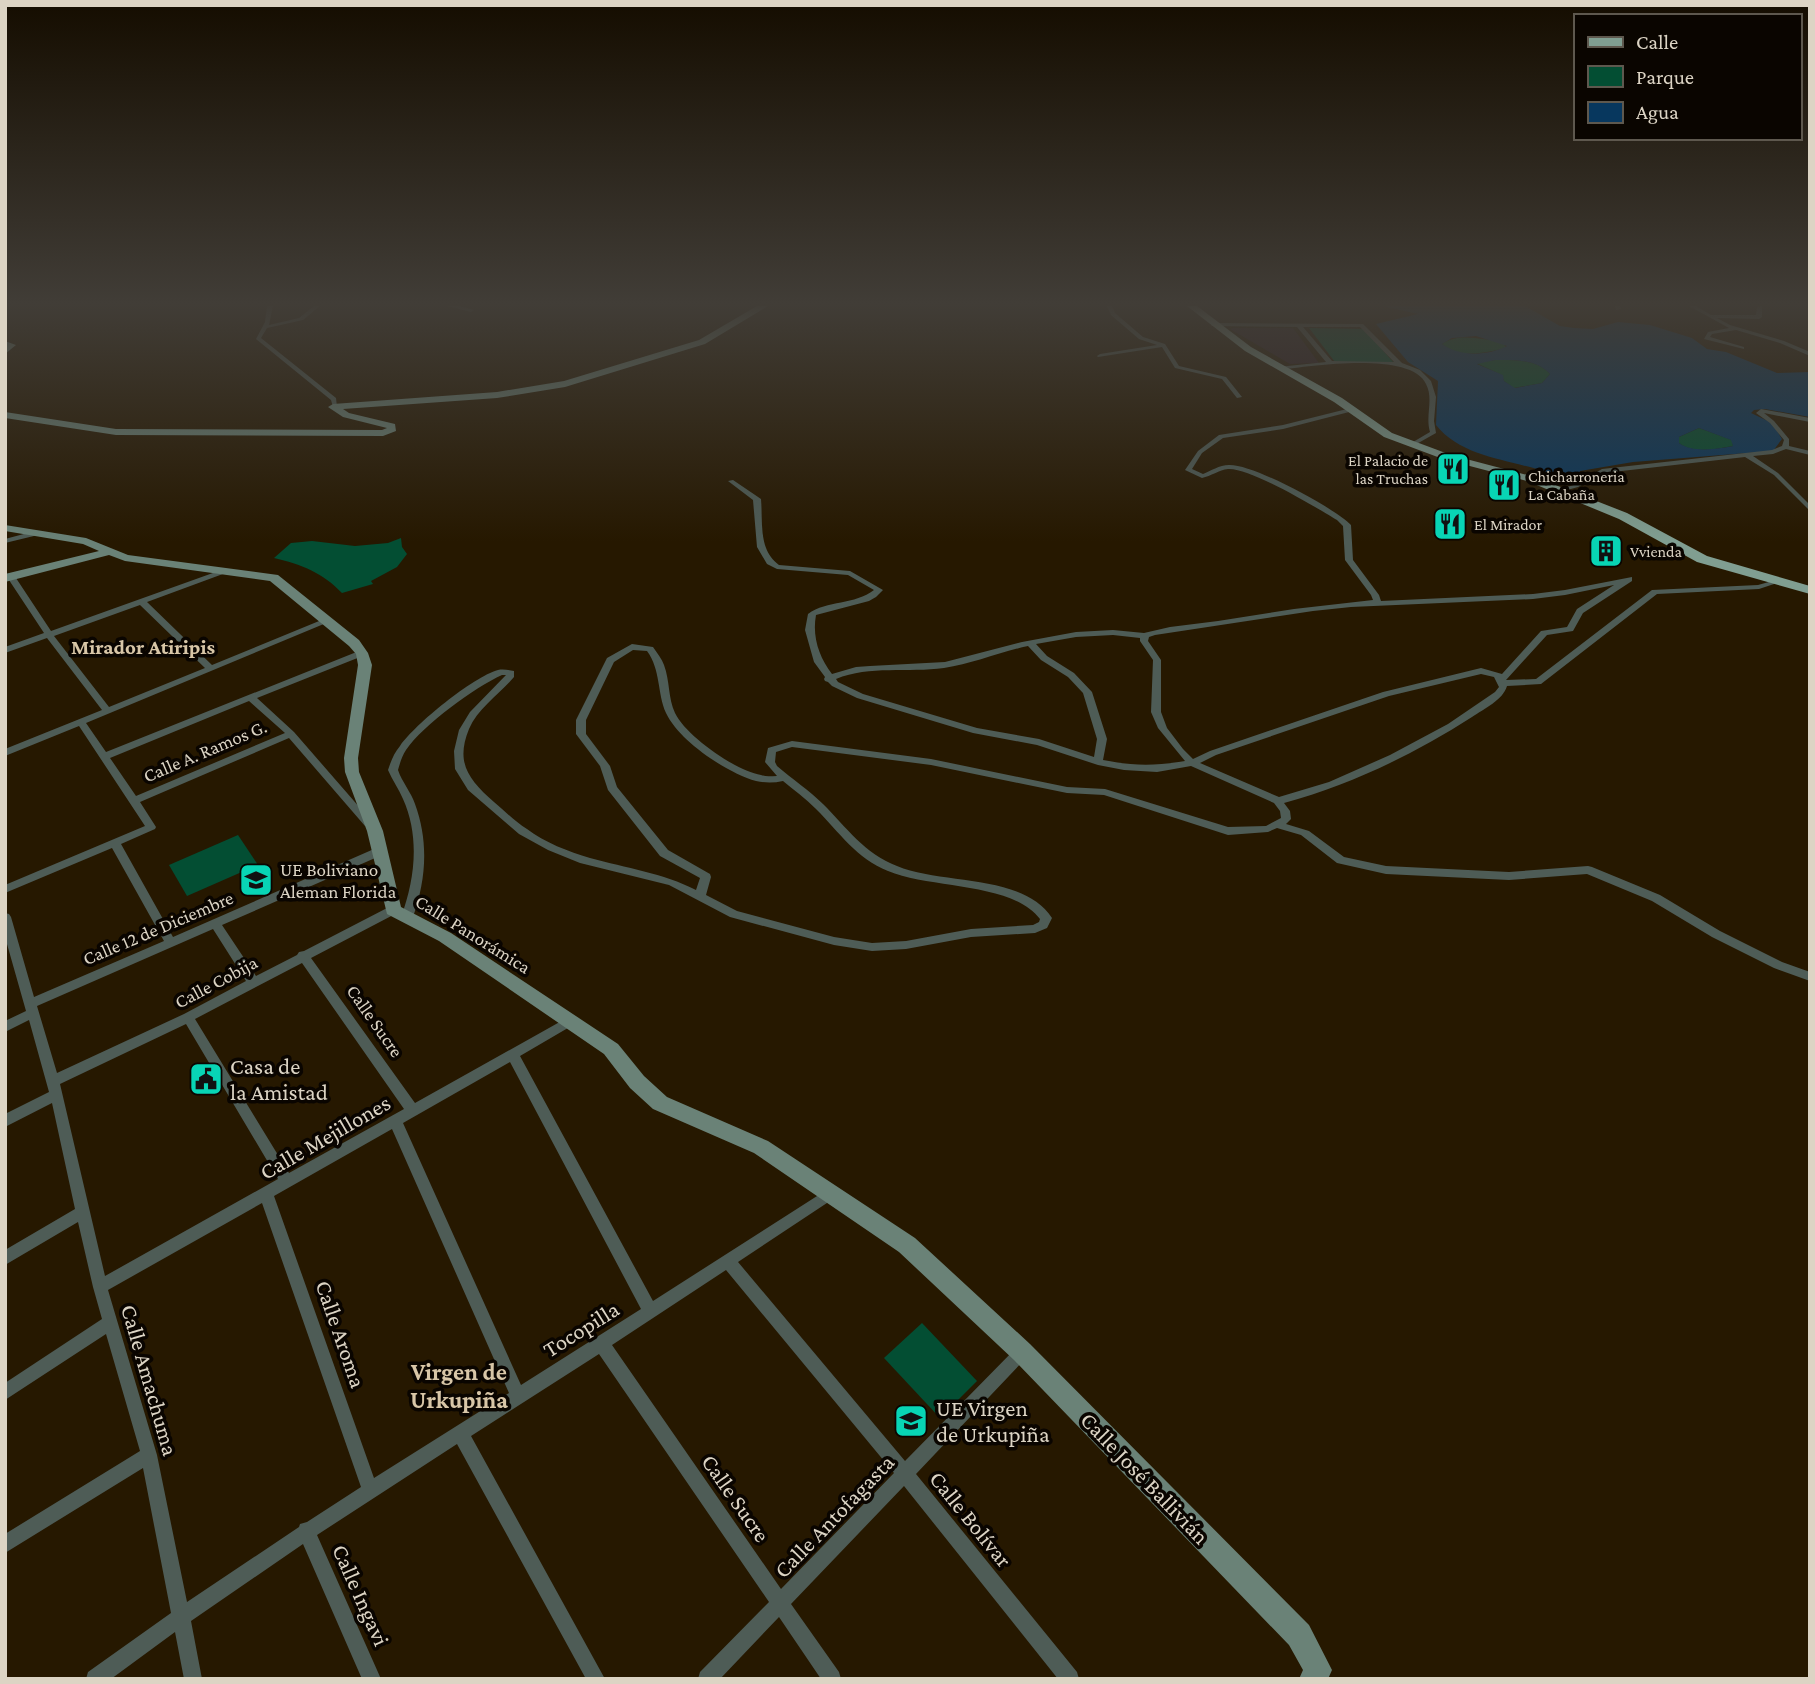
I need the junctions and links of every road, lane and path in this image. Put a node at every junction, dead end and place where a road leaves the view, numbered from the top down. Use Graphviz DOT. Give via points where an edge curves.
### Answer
graph roads {
  1 [pos="315,385"];
  2 [pos="561,385"];
  3 [pos="1229,385"];
  4 [pos="1308,385"];
  5 [pos="1430,385"];
  6 [pos="1239,397"];
  7 [pos="335,405"];
  8 [pos="1351,410"];
  9 [pos="5,415"];
  10 [pos="1810,420"];
  11 [pos="1411,445"];
  12 [pos="1786,447"];
  13 [pos="1810,453"];
  14 [pos="1745,454"];
  15 [pos="731,481"];
  16 [pos="1560,490"];
  17 [pos="1810,509"];
  18 [pos="5,528"];
  19 [pos="35,533"];
  20 [pos="5,541"];
  21 [pos="107,552"];
  22 [pos="227,571"];
  23 [pos="8,577"];
  24 [pos="1776,582"];
  25 [pos="1810,590"];
  26 [pos="143,603"];
  27 [pos="1372,604"];
  28 [pos="327,621"];
  29 [pos="49,635"];
  30 [pos="1145,636"];
  31 [pos="1031,644"];
  32 [pos="5,650"];
  33 [pos="362,653"];
  34 [pos="211,669"];
  35 [pos="828,679"];
  36 [pos="1502,681"];
  37 [pos="251,698"];
  38 [pos="108,712"];
  39 [pos="81,722"];
  40 [pos="291,734"];
  41 [pos="5,753"];
  42 [pos="105,756"];
  43 [pos="1098,762"];
  44 [pos="1192,764"];
  45 [pos="784,777"];
  46 [pos="133,801"];
  47 [pos="1278,801"];
  48 [pos="1278,825"];
  49 [pos="375,831"];
  50 [pos="115,843"];
  51 [pos="378,852"];
  52 [pos="5,890"];
  53 [pos="700,895"];
  54 [pos="400,913"];
  55 [pos="5,917"];
  56 [pos="216,924"];
  57 [pos="171,943"];
  58 [pos="303,955"];
  59 [pos="1810,977"];
  60 [pos="254,984"];
  61 [pos="31,1009"];
  62 [pos="188,1017"];
  63 [pos="569,1021"];
  64 [pos="5,1027"];
  65 [pos="512,1054"];
  66 [pos="54,1088"];
  67 [pos="413,1111"];
  68 [pos="395,1120"];
  69 [pos="5,1121"];
  70 [pos="287,1182"];
  71 [pos="266,1194"];
  72 [pos="828,1195"];
  73 [pos="83,1212"];
  74 [pos="5,1258"];
  75 [pos="728,1261"];
  76 [pos="100,1287"];
  77 [pos="651,1312"];
  78 [pos="110,1323"];
  79 [pos="602,1344"];
  80 [pos="1022,1352"];
  81 [pos="5,1392"];
  82 [pos="518,1396"];
  83 [pos="460,1433"];
  84 [pos="149,1455"];
  85 [pos="905,1474"];
  86 [pos="370,1489"];
  87 [pos="306,1530"];
  88 [pos="5,1544"];
  89 [pos="782,1604"];
  90 [pos="181,1614"];
  91 [pos="1318,1676"];
  92 [pos="94,1679"];
  93 [pos="193,1679"];
  94 [pos="372,1679"];
  95 [pos="596,1679"];
  96 [pos="707,1679"];
  97 [pos="832,1679"];
  98 [pos="1070,1679"];
  1 -- 7 [label="street" via="334,398"];
  2 -- 7 [label="street" via="497,395"];
  3 -- 6 [label="street"];
  4 -- 8 [label="main road"];
  5 -- 11 [label="street" via="1428,422 1433,433"];
  7 -- 9 [label="street" via="335,411 393,429 371,434 125,433"];
  8 -- 11 [label="main road" via="1373,427"];
  8 -- 27 [label="street" via="1295,425 1221,436 1200,452 1188,470 1202,476 1222,467 1241,468 1332,512 1347,525 1349,560 1375,595 1377,601"];
  10 -- 12 [label="street" via="1759,411 1787,440"];
  11 -- 16 [label="main road"];
  12 -- 13 [label="street"];
  12 -- 14 [label="street"];
  14 -- 16 [label="street" via="1602,471"];
  14 -- 17 [label="street" via="1776,474"];
  15 -- 35 [label="street" via="757,499 762,553 768,563 850,573 879,590 872,597 812,614 809,630"];
  16 -- 24 [label="main road" via="1623,516 1702,559"];
  18 -- 19 [label="street"];
  19 -- 20 [label="street"];
  19 -- 21 [label="street" via="87,542"];
  21 -- 22 [label="street"];
  21 -- 23 [label="street"];
  22 -- 26 [label="street"];
  22 -- 28 [label="street" via="274,578"];
  23 -- 29 [label="street"];
  24 -- 25 [label="main road"];
  24 -- 36 [label="street" via="1759,587 1655,592 1538,682"];
  26 -- 29 [label="street"];
  26 -- 34 [label="street"];
  27 -- 30 [label="street" via="1290,609"];
  27 -- 36 [label="street" via="1453,604 1550,596 1629,579 1580,611 1570,629 1544,633"];
  28 -- 33 [label="street"];
  28 -- 34 [label="street"];
  29 -- 32 [label="street"];
  29 -- 38 [label="street"];
  30 -- 31 [label="street" via="1111,633"];
  30 -- 44 [label="street" via="1157,660 1156,712 1163,729"];
  31 -- 35 [label="street" via="944,666 851,671"];
  31 -- 43 [label="street" via="1087,692 1102,739"];
  33 -- 37 [label="street"];
  33 -- 49 [label="street, Calle Panorámica" via="365,680 352,772"];
  34 -- 38 [label="street"];
  35 -- 43 [label="street" via="871,699"];
  36 -- 44 [label="street" via="1498,675 1481,671 1398,691"];
  36 -- 47 [label="street" via="1499,694 1447,729 1338,781"];
  37 -- 40 [label="street"];
  37 -- 42 [label="street"];
  38 -- 39 [label="street"];
  39 -- 41 [label="street"];
  39 -- 42 [label="street"];
  40 -- 46 [label="street, Calle A. Ramos G."];
  40 -- 49 [label="street"];
  42 -- 46 [label="street"];
  43 -- 44 [label="street" via="1157,769"];
  44 -- 47 [label="street"];
  45 -- 48 [label="street" via="770,762 771,750 792,744 931,762 1054,788 1105,792 1228,831"];
  45 -- 53 [label="street" via="766,780 741,773 678,725 668,706 662,669 650,649 626,648 607,663 581,720 581,734 605,766 612,788 664,853 706,877"];
  45 -- 53 [label="street" via="822,809 847,839 884,867 1019,898 1043,911 1043,925 872,947 789,931 734,914"];
  46 -- 50 [label="street" via="151,827"];
  47 -- 48 [label="street" via="1286,819"];
  48 -- 59 [label="street" via="1305,832 1341,860 1386,870 1509,876 1588,870 1656,898 1716,934"];
  49 -- 51 [label="street, Calle Panorámica"];
  50 -- 52 [label="street"];
  50 -- 57 [label="street"];
  51 -- 54 [label="street, Calle Panorámica"];
  51 -- 56 [label="street, Calle 12 de Diciembre"];
  53 -- 54 [label="street" via="672,882 584,860 552,847 523,832 472,788 460,769 459,751 473,714 512,673 501,672 442,713 404,746 398,757 393,770 410,802 419,839 419,884"];
  54 -- 58 [label="street, Calle Cobija"];
  54 -- 63 [label="street, Calle Panorámica" via="445,937"];
  55 -- 61 [label="street, Calle Amachuma"];
  56 -- 57 [label="street, Calle 12 de Diciembre"];
  56 -- 60 [label="street"];
  57 -- 61 [label="street, Calle 12 de Diciembre"];
  58 -- 60 [label="street, Calle Cobija"];
  58 -- 67 [label="street, Calle Sucre"];
  60 -- 62 [label="street, Calle Cobija"];
  61 -- 64 [label="street, Calle 12 de Diciembre"];
  61 -- 66 [label="street, Calle Amachuma"];
  62 -- 66 [label="street, Calle Cobija"];
  62 -- 70 [label="street"];
  63 -- 65 [label="street, Calle Mejillones"];
  63 -- 72 [label="street, Calle Panorámica" via="611,1049 660,1103 761,1147"];
  65 -- 67 [label="street, Calle Mejillones"];
  65 -- 77 [label="street"];
  66 -- 69 [label="street, Calle Cobija"];
  66 -- 73 [label="street, Calle Amachuma"];
  67 -- 68 [label="street, Calle Mejillones"];
  68 -- 70 [label="street, Calle Mejillones"];
  68 -- 82 [label="street"];
  70 -- 71 [label="street, Calle Mejillones"];
  71 -- 76 [label="street, Calle Mejillones"];
  71 -- 86 [label="street, Calle Aroma"];
  72 -- 75 [label="street, Tocopilla"];
  72 -- 80 [label="street, Calle José Ballivián" via="870,1217 907,1245"];
  73 -- 74 [label="street"];
  73 -- 76 [label="street, Calle Amachuma"];
  75 -- 77 [label="street, Tocopilla"];
  75 -- 85 [label="street, Calle Bolívar"];
  76 -- 78 [label="street, Calle Amachuma"];
  77 -- 79 [label="street, Tocopilla"];
  78 -- 81 [label="street"];
  78 -- 84 [label="street, Calle Amachuma"];
  79 -- 82 [label="street, Tocopilla"];
  79 -- 89 [label="street, Calle Sucre"];
  80 -- 85 [label="street, Calle Antofagasta"];
  80 -- 91 [label="street, Calle José Ballivián" via="1299,1635"];
  82 -- 83 [label="street, Tocopilla"];
  83 -- 86 [label="street, Tocopilla"];
  83 -- 95 [label="street"];
  84 -- 88 [label="street"];
  84 -- 90 [label="street, Calle Amachuma"];
  85 -- 89 [label="street, Calle Antofagasta"];
  85 -- 98 [label="street, Calle Bolívar"];
  86 -- 87 [label="street, Tocopilla"];
  87 -- 90 [label="street, Tocopilla"];
  87 -- 94 [label="street, Calle Ingavi"];
  89 -- 96 [label="street, Calle Antofagasta"];
  89 -- 97 [label="street, Calle Sucre"];
  90 -- 92 [label="street, Tocopilla"];
  90 -- 93 [label="street, Calle Amachuma"];
}
